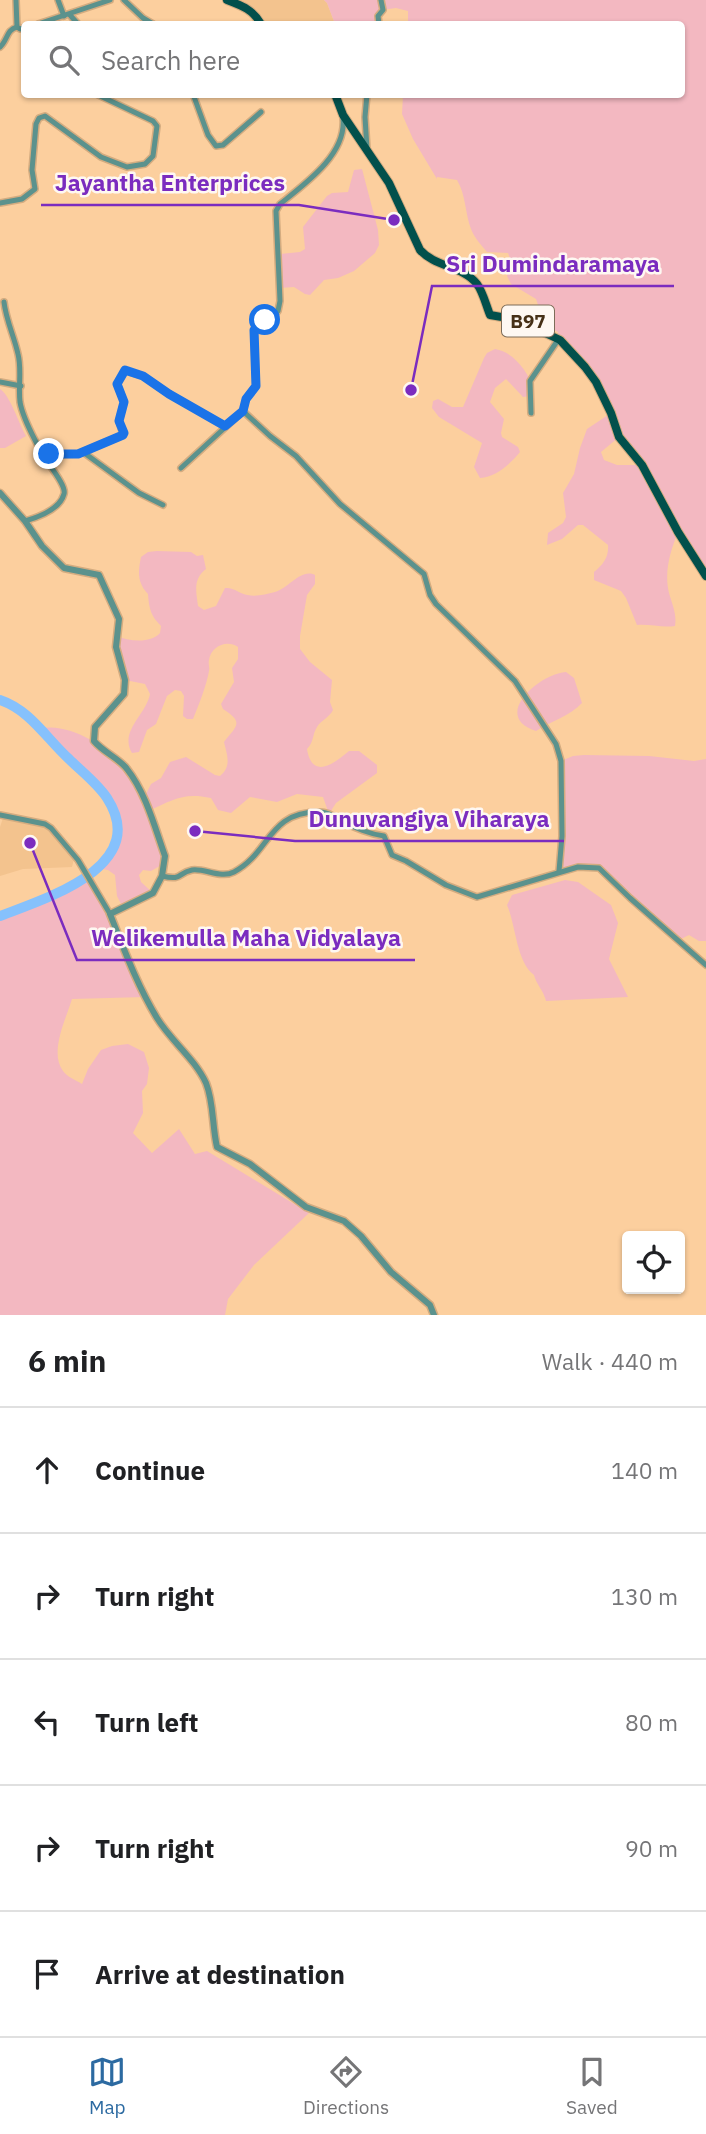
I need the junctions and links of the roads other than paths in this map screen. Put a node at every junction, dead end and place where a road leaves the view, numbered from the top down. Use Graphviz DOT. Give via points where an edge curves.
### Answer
graph roads {
  1 [pos="16,0"];
  2 [pos="58,0"];
  3 [pos="109,0"];
  4 [pos="124,0"];
  5 [pos="227,0"];
  6 [pos="381,0"];
  7 [pos="67,15"];
  8 [pos="48,21"];
  9 [pos="74,21"];
  10 [pos="149,21"];
  11 [pos="259,21"];
  12 [pos="379,21"];
  13 [pos="17,27"];
  14 [pos="21,29"];
  15 [pos="0,47"];
  16 [pos="104,98"];
  17 [pos="194,98"];
  18 [pos="337,98"];
  19 [pos="367,98"];
  20 [pos="261,112"];
  21 [pos="343,115"];
  22 [pos="367,149"];
  23 [pos="0,204"];
  24 [pos="4,302"];
  25 [pos="558,340"];
  26 [pos="0,382"];
  27 [pos="21,386"];
  28 [pos="243,411"];
  29 [pos="531,412"];
  30 [pos="225,426"];
  31 [pos="83,452"];
  32 [pos="42,455"];
  33 [pos="181,468"];
  34 [pos="0,493"];
  35 [pos="163,505"];
  36 [pos="25,521"];
  37 [pos="706,576"];
  38 [pos="0,815"];
  39 [pos="559,871"];
  40 [pos="162,876"];
  41 [pos="110,914"];
  42 [pos="706,965"];
  43 [pos="434,1315"];
  1 -- 13 [label="street"];
  2 -- 7 [label="street"];
  3 -- 7 [label="street"];
  4 -- 10 [label="street"];
  5 -- 11 [label="main road" via="244,6"];
  6 -- 12 [label="street"];
  7 -- 8 [label="street"];
  7 -- 9 [label="street"];
  13 -- 14 [label="street"];
  13 -- 15 [label="street" via="8,32"];
  16 -- 23 [label="street" via="153,121 157,126 153,156 134,167 113,164 46,116 39,118 32,170 35,189 22,199"];
  17 -- 20 [label="street" via="216,146"];
  18 -- 21 [label="main road, B97"];
  19 -- 22 [label="street"];
  21 -- 22 [label="main road, B97"];
  21 -- 28 [label="street" via="345,132 333,153 276,211 280,300 278,311 254,330 256,386"];
  22 -- 25 [label="main road, B97" via="426,256 477,284 491,315 530,322"];
  24 -- 27 [label="street" via="18,352"];
  25 -- 29 [label="street" via="530,381"];
  25 -- 37 [label="main road, B97" via="596,382 619,437 642,465"];
  26 -- 27 [label="street"];
  27 -- 32 [label="street" via="23,414"];
  28 -- 30 [label="street"];
  28 -- 39 [label="street" via="296,456 340,504 424,574 436,604 515,681 532,704 561,761"];
  30 -- 31 [label="street" via="143,376 125,370 117,384 124,402 119,421 124,433"];
  30 -- 33 [label="street"];
  31 -- 32 [label="street"];
  31 -- 35 [label="street" via="139,494"];
  32 -- 36 [label="street" via="65,493 42,516"];
  34 -- 36 [label="street"];
  36 -- 40 [label="street" via="42,547 64,568 99,575 116,611 124,694 95,727 94,741 126,767 139,789 165,856"];
  38 -- 41 [label="street" via="46,824 78,860"];
  39 -- 40 [label="street" via="477,897 392,855 384,836 320,811 286,818 233,873 193,870 179,878"];
  39 -- 42 [label="street" via="578,866 599,868"];
  40 -- 41 [label="street" via="153,893"];
  41 -- 43 [label="street" via="131,969 157,1018 207,1085 218,1147 250,1164 306,1207 344,1221 391,1272 430,1305"];
}
